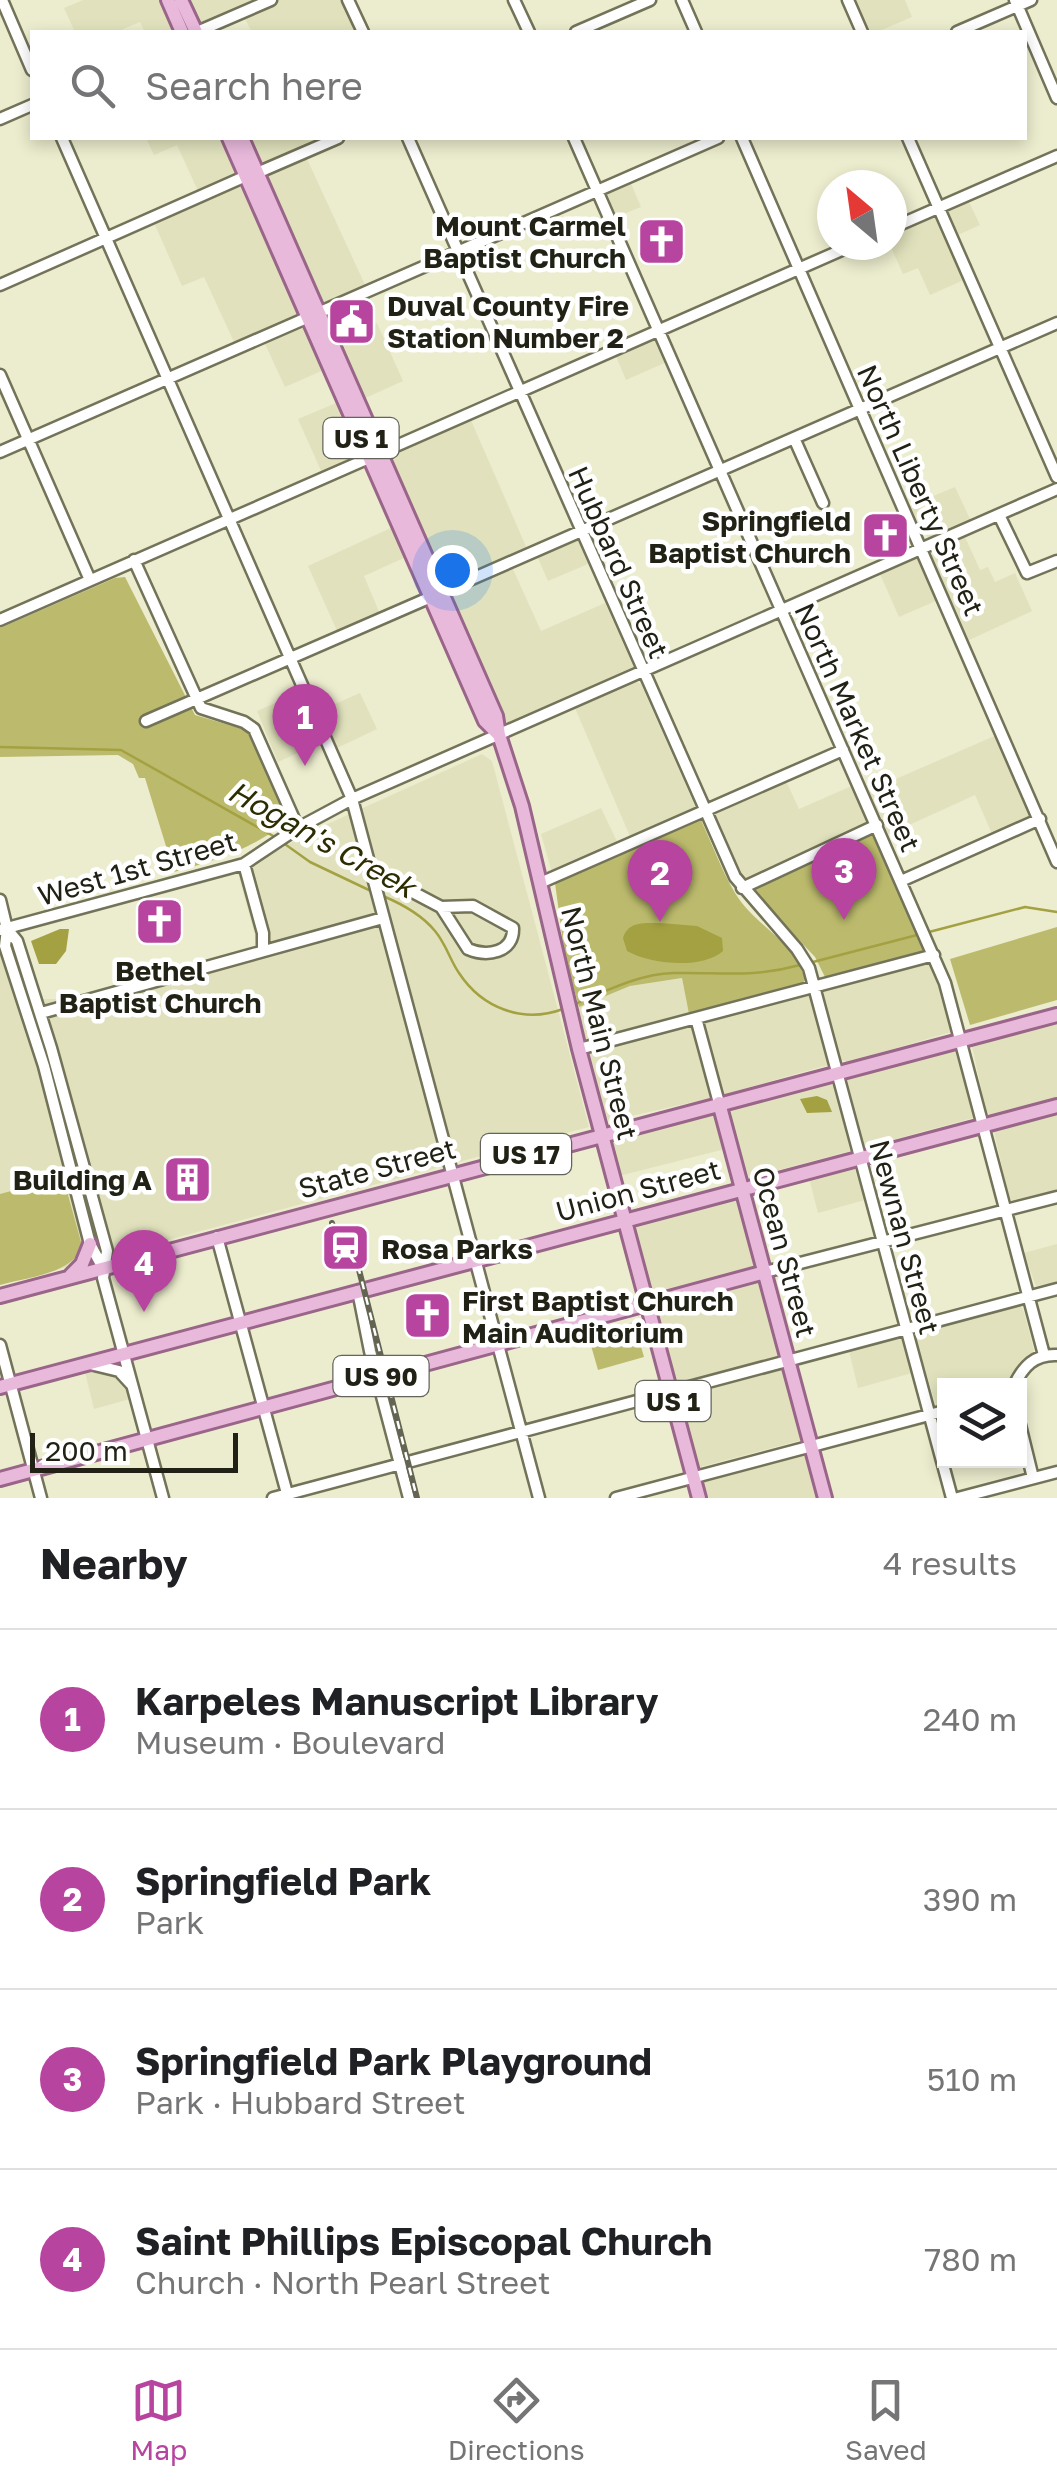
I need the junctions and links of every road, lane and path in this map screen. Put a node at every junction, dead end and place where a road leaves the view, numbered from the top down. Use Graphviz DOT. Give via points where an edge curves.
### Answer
graph roads {
  1 [pos="2,0"];
  2 [pos="168,0"];
  3 [pos="182,0"];
  4 [pos="271,0"];
  5 [pos="348,0"];
  6 [pos="514,0"];
  7 [pos="650,0"];
  8 [pos="682,0"];
  9 [pos="848,0"];
  10 [pos="1031,0"];
  11 [pos="1016,3"];
  12 [pos="181,30"];
  13 [pos="195,30"];
  14 [pos="201,30"];
  15 [pos="362,30"];
  16 [pos="527,30"];
  17 [pos="581,30"];
  18 [pos="695,30"];
  19 [pos="861,30"];
  20 [pos="961,30"];
  21 [pos="30,65"];
  22 [pos="1057,98"];
  23 [pos="30,105"];
  24 [pos="0,119"];
  25 [pos="63,140"];
  26 [pos="230,140"];
  27 [pos="243,140"];
  28 [pos="333,140"];
  29 [pos="409,140"];
  30 [pos="575,140"];
  31 [pos="713,140"];
  32 [pos="743,140"];
  33 [pos="909,140"];
  34 [pos="1057,156"];
  35 [pos="252,174"];
  36 [pos="598,190"];
  37 [pos="939,207"];
  38 [pos="907,221"];
  39 [pos="106,239"];
  40 [pos="458,252"];
  41 [pos="818,260"];
  42 [pos="800,268"];
  43 [pos="0,286"];
  44 [pos="313,315"];
  45 [pos="1057,322"];
  46 [pos="660,330"];
  47 [pos="1000,347"];
  48 [pos="0,375"];
  49 [pos="168,379"];
  50 [pos="520,392"];
  51 [pos="860,408"];
  52 [pos="794,438"];
  53 [pos="28,440"];
  54 [pos="0,452"];
  55 [pos="375,455"];
  56 [pos="721,470"];
  57 [pos="1057,476"];
  58 [pos="1057,490"];
  59 [pos="823,503"];
  60 [pos="998,515"];
  61 [pos="229,518"];
  62 [pos="581,531"];
  63 [pos="922,548"];
  64 [pos="134,560"];
  65 [pos="1057,562"];
  66 [pos="90,580"];
  67 [pos="436,595"];
  68 [pos="782,610"];
  69 [pos="0,620"];
  70 [pos="292,658"];
  71 [pos="642,672"];
  72 [pos="196,700"];
  73 [pos="146,722"];
  74 [pos="499,735"];
  75 [pos="844,750"];
  76 [pos="352,799"];
  77 [pos="705,811"];
  78 [pos="1040,818"];
  79 [pos="876,825"];
  80 [pos="298,828"];
  81 [pos="1057,862"];
  82 [pos="244,864"];
  83 [pos="369,869"];
  84 [pos="901,881"];
  85 [pos="540,883"];
  86 [pos="742,888"];
  87 [pos="0,900"];
  88 [pos="441,907"];
  89 [pos="383,918"];
  90 [pos="4,930"];
  91 [pos="262,950"];
  92 [pos="934,956"];
  93 [pos="815,987"];
  94 [pos="41,1013"];
  95 [pos="1057,1014"];
  96 [pos="696,1018"];
  97 [pos="961,1040"];
  98 [pos="578,1049"];
  99 [pos="837,1072"];
  100 [pos="719,1103"];
  101 [pos="1057,1106"];
  102 [pos="984,1125"];
  103 [pos="601,1134"];
  104 [pos="860,1158"];
  105 [pos="452,1174"];
  106 [pos="742,1188"];
  107 [pos="1057,1198"];
  108 [pos="1006,1211"];
  109 [pos="624,1219"];
  110 [pos="217,1237"];
  111 [pos="883,1242"];
  112 [pos="90,1244"];
  113 [pos="474,1259"];
  114 [pos="103,1268"];
  115 [pos="765,1272"];
  116 [pos="67,1278"];
  117 [pos="1057,1289"];
  118 [pos="358,1291"];
  119 [pos="0,1296"];
  120 [pos="1028,1297"];
  121 [pos="647,1304"];
  122 [pos="240,1322"];
  123 [pos="907,1329"];
  124 [pos="0,1345"];
  125 [pos="498,1345"];
  126 [pos="124,1354"];
  127 [pos="1044,1355"];
  128 [pos="1057,1355"];
  129 [pos="789,1360"];
  130 [pos="89,1364"];
  131 [pos="376,1378"];
  132 [pos="1018,1378"];
  133 [pos="5,1386"];
  134 [pos="133,1387"];
  135 [pos="671,1392"];
  136 [pos="263,1408"];
  137 [pos="937,1412"];
  138 [pos="929,1414"];
  139 [pos="521,1432"];
  140 [pos="147,1439"];
  141 [pos="812,1446"];
  142 [pos="1027,1454"];
  143 [pos="400,1464"];
  144 [pos="33,1470"];
  145 [pos="1057,1472"];
  146 [pos="694,1477"];
  147 [pos="1033,1478"];
  148 [pos="0,1479"];
  149 [pos="288,1496"];
  150 [pos="40,1498"];
  151 [pos="163,1498"];
  152 [pos="272,1498"];
  153 [pos="408,1498"];
  154 [pos="539,1498"];
  155 [pos="616,1498"];
  156 [pos="699,1498"];
  157 [pos="826,1498"];
  158 [pos="955,1498"];
  1 -- 21 [label="street"];
  2 -- 12 [label="main road"];
  3 -- 13 [label="main road"];
  4 -- 14 [label="street"];
  5 -- 15 [label="street"];
  6 -- 16 [label="street"];
  7 -- 17 [label="street"];
  8 -- 18 [label="street"];
  9 -- 19 [label="street"];
  10 -- 11 [label="street"];
  11 -- 20 [label="street"];
  11 -- 22 [label="street"];
  23 -- 24 [label="street"];
  25 -- 39 [label="street"];
  26 -- 35 [label="main road, North Main Street / US 1"];
  27 -- 35 [label="main road, North Main Street / US 1"];
  28 -- 35 [label="street"];
  29 -- 40 [label="street, Hubbard Street"];
  30 -- 36 [label="street, North Market Street"];
  31 -- 36 [label="street"];
  32 -- 42 [label="street, North Liberty Street"];
  33 -- 37 [label="street"];
  34 -- 37 [label="street"];
  35 -- 39 [label="street"];
  35 -- 44 [label="main road, North Main Street / US 1"];
  36 -- 40 [label="street"];
  36 -- 46 [label="street, North Market Street"];
  37 -- 38 [label="street"];
  37 -- 47 [label="street"];
  39 -- 43 [label="street"];
  39 -- 49 [label="street"];
  40 -- 44 [label="street"];
  40 -- 50 [label="street, Hubbard Street"];
  41 -- 42 [label="street"];
  42 -- 46 [label="street"];
  42 -- 51 [label="street, North Liberty Street"];
  44 -- 49 [label="street"];
  44 -- 55 [label="main road, North Main Street / US 1"];
  45 -- 47 [label="street"];
  46 -- 50 [label="street"];
  46 -- 56 [label="street, North Market Street"];
  47 -- 51 [label="street"];
  47 -- 57 [label="street"];
  48 -- 53 [label="street"];
  49 -- 53 [label="street"];
  49 -- 61 [label="street"];
  50 -- 55 [label="street"];
  50 -- 62 [label="street, Hubbard Street"];
  51 -- 52 [label="street"];
  51 -- 63 [label="street, North Liberty Street"];
  52 -- 56 [label="street"];
  52 -- 59 [label="street"];
  53 -- 54 [label="street"];
  53 -- 66 [label="street"];
  55 -- 61 [label="street"];
  55 -- 67 [label="main road, North Main Street / US 1"];
  56 -- 62 [label="street"];
  56 -- 68 [label="street, North Market Street"];
  58 -- 60 [label="street, West 1st Street"];
  60 -- 63 [label="street, West 1st Street"];
  60 -- 65 [label="street" via="1027,572"];
  61 -- 64 [label="street"];
  61 -- 70 [label="street"];
  62 -- 67 [label="street"];
  62 -- 71 [label="street, Hubbard Street"];
  63 -- 68 [label="street, West 1st Street"];
  63 -- 78 [label="street, North Liberty Street"];
  64 -- 66 [label="street"];
  64 -- 72 [label="street"];
  66 -- 69 [label="street"];
  67 -- 70 [label="street"];
  67 -- 74 [label="main road, North Main Street / US 1" via="485,721"];
  68 -- 71 [label="street, West 1st Street"];
  68 -- 75 [label="street, North Market Street"];
  70 -- 72 [label="street"];
  70 -- 76 [label="street"];
  71 -- 74 [label="street, West 1st Street"];
  71 -- 77 [label="street, Hubbard Street"];
  72 -- 73 [label="street"];
  72 -- 80 [label="street" via="206,712 254,729"];
  74 -- 76 [label="street, West 1st Street"];
  74 -- 85 [label="main road, North Main Street / US 1"];
  75 -- 77 [label="street"];
  75 -- 79 [label="street, North Market Street"];
  76 -- 80 [label="street, West 1st Street"];
  76 -- 83 [label="street"];
  77 -- 85 [label="street"];
  77 -- 86 [label="street, Hubbard Street"];
  78 -- 81 [label="street, North Liberty Street"];
  78 -- 84 [label="street"];
  79 -- 84 [label="street, North Market Street"];
  79 -- 86 [label="street"];
  80 -- 82 [label="street, West 1st Street"];
  82 -- 90 [label="street, West 1st Street"];
  82 -- 91 [label="street"];
  83 -- 88 [label="street"];
  83 -- 89 [label="street"];
  84 -- 92 [label="street, North Market Street"];
  85 -- 98 [label="main road, North Main Street / US 1"];
  86 -- 93 [label="street, Hubbard Street" via="806,963"];
  87 -- 90 [label="street"];
  88 -- 88 [label="street" via="473,906 513,928 513,938 490,954 468,949"];
  89 -- 91 [label="street"];
  89 -- 105 [label="street"];
  90 -- 94 [label="street" via="17,941"];
  90 -- 112 [label="street"];
  91 -- 94 [label="street"];
  92 -- 93 [label="street"];
  92 -- 97 [label="street, North Market Street"];
  93 -- 96 [label="street"];
  93 -- 99 [label="street, Newnan Street"];
  94 -- 114 [label="street" via="107,1251"];
  95 -- 97 [label="main road, State Street"];
  96 -- 98 [label="street"];
  96 -- 100 [label="street, Ocean Street"];
  97 -- 99 [label="main road, State Street"];
  97 -- 102 [label="street, North Market Street"];
  98 -- 103 [label="main road, North Main Street / US 1"];
  99 -- 100 [label="main road, State Street"];
  99 -- 104 [label="street, Newnan Street"];
  100 -- 103 [label="main road, State Street"];
  100 -- 106 [label="main road, Ocean Street"];
  101 -- 102 [label="main road, Union Street"];
  102 -- 104 [label="main road, Union Street"];
  102 -- 108 [label="street, North Market Street"];
  103 -- 105 [label="main road, State Street / US 17"];
  103 -- 109 [label="main road, North Main Street / US 1"];
  104 -- 106 [label="main road, Union Street"];
  104 -- 111 [label="street, Newnan Street"];
  105 -- 110 [label="main road, State Street / US 17"];
  105 -- 113 [label="street"];
  106 -- 109 [label="main road, Union Street"];
  106 -- 115 [label="main road, Ocean Street"];
  107 -- 108 [label="street"];
  108 -- 111 [label="street"];
  108 -- 120 [label="street, North Market Street"];
  109 -- 113 [label="main road, Union Street"];
  109 -- 121 [label="main road, North Main Street / US 1"];
  110 -- 114 [label="main road, State Street / US 17"];
  110 -- 122 [label="street"];
  111 -- 115 [label="street"];
  111 -- 123 [label="street, Newnan Street"];
  112 -- 114 [label="street"];
  112 -- 116 [label="main road"];
  113 -- 118 [label="main road, Union Street"];
  113 -- 125 [label="street"];
  114 -- 116 [label="main road, State Street / US 17"];
  114 -- 126 [label="street"];
  115 -- 121 [label="main road, US 90"];
  115 -- 129 [label="main road, Ocean Street"];
  116 -- 119 [label="main road, State Street / US 17"];
  117 -- 120 [label="street"];
  118 -- 122 [label="main road, Union Street"];
  118 -- 131 [label="street"];
  120 -- 123 [label="street"];
  120 -- 127 [label="street, North Market Street"];
  121 -- 125 [label="main road, US 90"];
  121 -- 135 [label="main road, North Main Street / US 1"];
  122 -- 126 [label="main road, Union Street"];
  122 -- 136 [label="street"];
  123 -- 129 [label="street"];
  123 -- 138 [label="street, Newnan Street"];
  124 -- 133 [label="street"];
  125 -- 131 [label="main road, US 90"];
  125 -- 139 [label="street"];
  126 -- 130 [label="main road, Union Street"];
  126 -- 134 [label="street"];
  127 -- 128 [label="street"];
  127 -- 132 [label="street"];
  129 -- 135 [label="street"];
  129 -- 141 [label="main road, Ocean Street"];
  130 -- 133 [label="main road, Union Street"];
  130 -- 134 [label="street" via="118,1371"];
  131 -- 136 [label="main road, US 90"];
  131 -- 143 [label="street"];
  133 -- 144 [label="street"];
  134 -- 140 [label="street"];
  135 -- 139 [label="street"];
  135 -- 146 [label="main road, North Main Street / US 1"];
  136 -- 140 [label="main road, US 90"];
  136 -- 149 [label="street"];
  137 -- 138 [label="street"];
  138 -- 141 [label="street"];
  138 -- 158 [label="street, Newnan Street"];
  139 -- 143 [label="street"];
  139 -- 154 [label="street"];
  140 -- 144 [label="main road, US 90"];
  140 -- 151 [label="street"];
  141 -- 146 [label="street"];
  141 -- 157 [label="main road, Ocean Street"];
  142 -- 147 [label="street"];
  143 -- 149 [label="street"];
  143 -- 153 [label="street"];
  144 -- 148 [label="main road, US 90"];
  144 -- 150 [label="street"];
  145 -- 147 [label="street"];
  146 -- 155 [label="street"];
  146 -- 156 [label="main road, North Main Street / US 1"];
  147 -- 158 [label="street"];
  149 -- 152 [label="street"];
}
